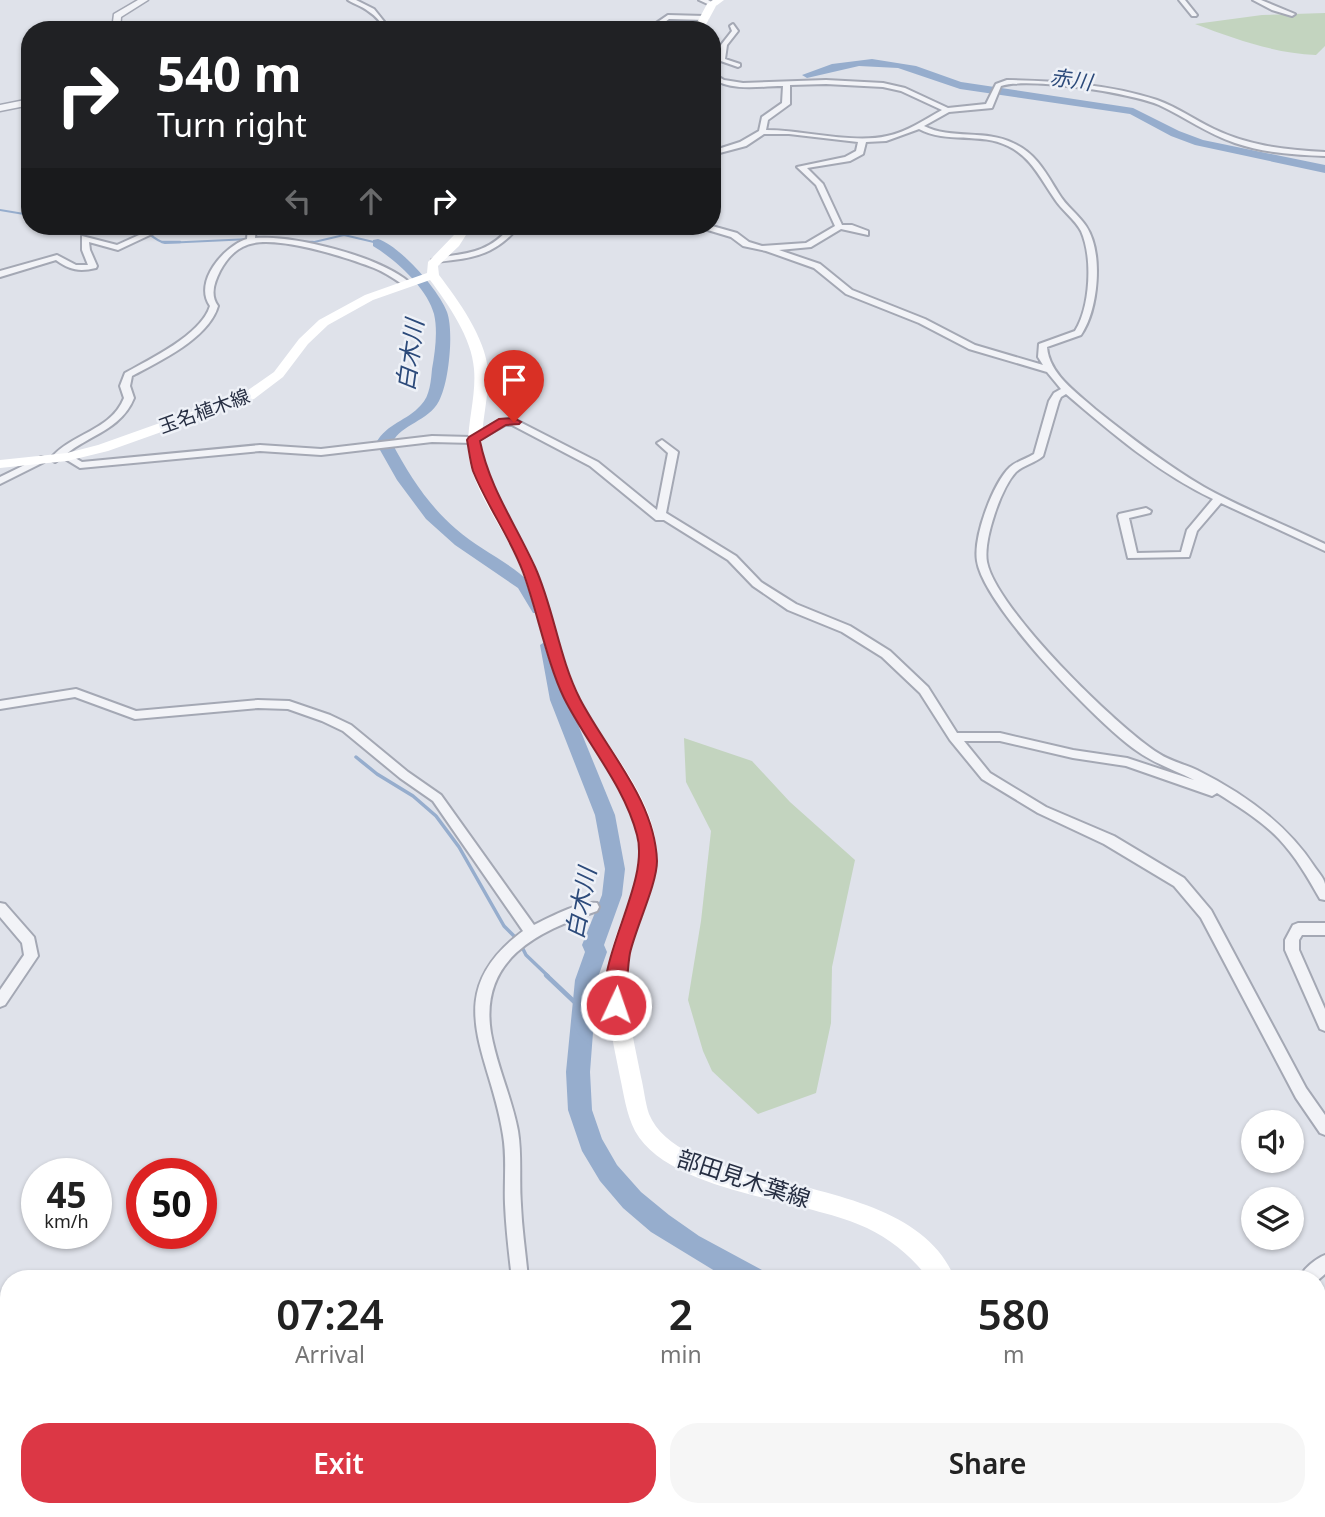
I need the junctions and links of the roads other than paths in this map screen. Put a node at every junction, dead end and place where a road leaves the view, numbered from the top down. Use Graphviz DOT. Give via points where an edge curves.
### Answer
graph roads {
  1 [pos="144,0"];
  2 [pos="351,0"];
  3 [pos="1182,0"];
  4 [pos="1248,0"];
  5 [pos="711,1"];
  6 [pos="1257,1"];
  7 [pos="1292,14"];
  8 [pos="1194,15"];
  9 [pos="704,18"];
  10 [pos="117,21"];
  11 [pos="381,21"];
  12 [pos="662,21"];
  13 [pos="702,21"];
  14 [pos="733,26"];
  15 [pos="721,58"];
  16 [pos="738,65"];
  17 [pos="721,79"];
  18 [pos="787,84"];
  19 [pos="21,104"];
  20 [pos="0,108"];
  21 [pos="947,110"];
  22 [pos="919,126"];
  23 [pos="762,132"];
  24 [pos="862,141"];
  25 [pos="721,150"];
  26 [pos="1325,154"];
  27 [pos="839,227"];
  28 [pos="721,231"];
  29 [pos="865,233"];
  30 [pos="142,235"];
  31 [pos="251,235"];
  32 [pos="460,235"];
  33 [pos="510,235"];
  34 [pos="251,239"];
  35 [pos="768,249"];
  36 [pos="0,274"];
  37 [pos="421,275"];
  38 [pos="1050,370"];
  39 [pos="1067,390"];
  40 [pos="473,440"];
  41 [pos="662,443"];
  42 [pos="55,459"];
  43 [pos="0,464"];
  44 [pos="0,481"];
  45 [pos="1220,498"];
  46 [pos="1146,511"];
  47 [pos="661,514"];
  48 [pos="1325,548"];
  49 [pos="0,705"];
  50 [pos="954,737"];
  51 [pos="1227,795"];
  52 [pos="1325,895"];
  53 [pos="592,907"];
  54 [pos="0,908"];
  55 [pos="1325,929"];
  56 [pos="532,933"];
  57 [pos="0,1001"];
  58 [pos="1325,1025"];
  59 [pos="1325,1128"];
  60 [pos="519,1270"];
  61 [pos="937,1270"];
  1 -- 10 [label="street" via="117,16"];
  2 -- 11 [label="street" via="372,10"];
  3 -- 8 [label="street"];
  4 -- 6 [label="street"];
  5 -- 9 [label="main road"];
  6 -- 7 [label="street"];
  9 -- 12 [label="street" via="668,17"];
  9 -- 13 [label="main road"];
  14 -- 15 [label="street" via="735,31"];
  15 -- 16 [label="street"];
  17 -- 18 [label="street" via="732,84"];
  18 -- 21 [label="street" via="896,87"];
  18 -- 23 [label="street" via="786,104 765,120"];
  19 -- 20 [label="street"];
  21 -- 22 [label="street"];
  21 -- 26 [label="street" via="989,106 998,85 1007,82 1077,88 1155,102 1237,141 1287,152"];
  22 -- 24 [label="street" via="886,139"];
  22 -- 38 [label="street" via="1000,140 1029,155 1086,233 1091,270 1089,311 1078,333 1042,346"];
  23 -- 24 [label="street"];
  23 -- 25 [label="street"];
  24 -- 27 [label="street" via="854,156 801,167 819,184"];
  27 -- 29 [label="street"];
  27 -- 35 [label="street" via="812,243"];
  28 -- 35 [label="street" via="750,246"];
  30 -- 36 [label="street" via="118,248 85,239 93,266 81,270 57,257"];
  31 -- 34 [label="street"];
  32 -- 37 [label="main road, 玉名植木線"];
  33 -- 37 [label="street" via="496,247"];
  34 -- 37 [label="street" via="322,248"];
  34 -- 42 [label="street" via="215,271 208,294 214,306 210,317 128,375 129,398 120,412"];
  35 -- 38 [label="street" via="817,266 849,292 972,347"];
  37 -- 40 [label="main road, 部田見木葉線" via="442,286 477,353 481,368"];
  37 -- 42 [label="main road, 玉名植木線" via="319,326 269,386 103,447"];
  38 -- 39 [label="street"];
  39 -- 45 [label="street" via="1138,449"];
  39 -- 51 [label="street" via="1054,401 1038,456 1014,468 1000,490 984,541 986,575 1012,616 1107,718 1154,758 1194,774"];
  40 -- 42 [label="street" via="432,439 321,452 260,448 80,466"];
  40 -- 47 [label="street" via="503,422 524,425 594,464 660,518"];
  40 -- 61 [label="main road, 部田見木葉線" via="479,469 529,569 571,696 637,809 646,837 648,865 616,978 616,1005 639,1117 652,1140 671,1156 872,1219 917,1247"];
  41 -- 47 [label="street" via="673,452"];
  42 -- 43 [label="main road, 玉名植木線"];
  42 -- 44 [label="street"];
  45 -- 46 [label="street" via="1192,530 1185,555 1132,556 1123,516"];
  45 -- 48 [label="street"];
  47 -- 50 [label="street" via="732,558 757,584 792,607 846,629 886,654 924,690"];
  49 -- 56 [label="street" via="76,693 135,715 258,704 289,705 326,718 347,728 437,798"];
  50 -- 51 [label="street" via="1000,737 1127,762"];
  50 -- 59 [label="street" via="986,776 1009,792 1110,841 1180,882 1206,914 1294,1081"];
  51 -- 52 [label="street" via="1285,836"];
  53 -- 56 [label="street"];
  54 -- 57 [label="street" via="29,941 31,956"];
  55 -- 58 [label="street" via="1298,929 1292,940 1292,950"];
  56 -- 60 [label="street" via="503,956 486,979 481,1017 511,1135"];
}
